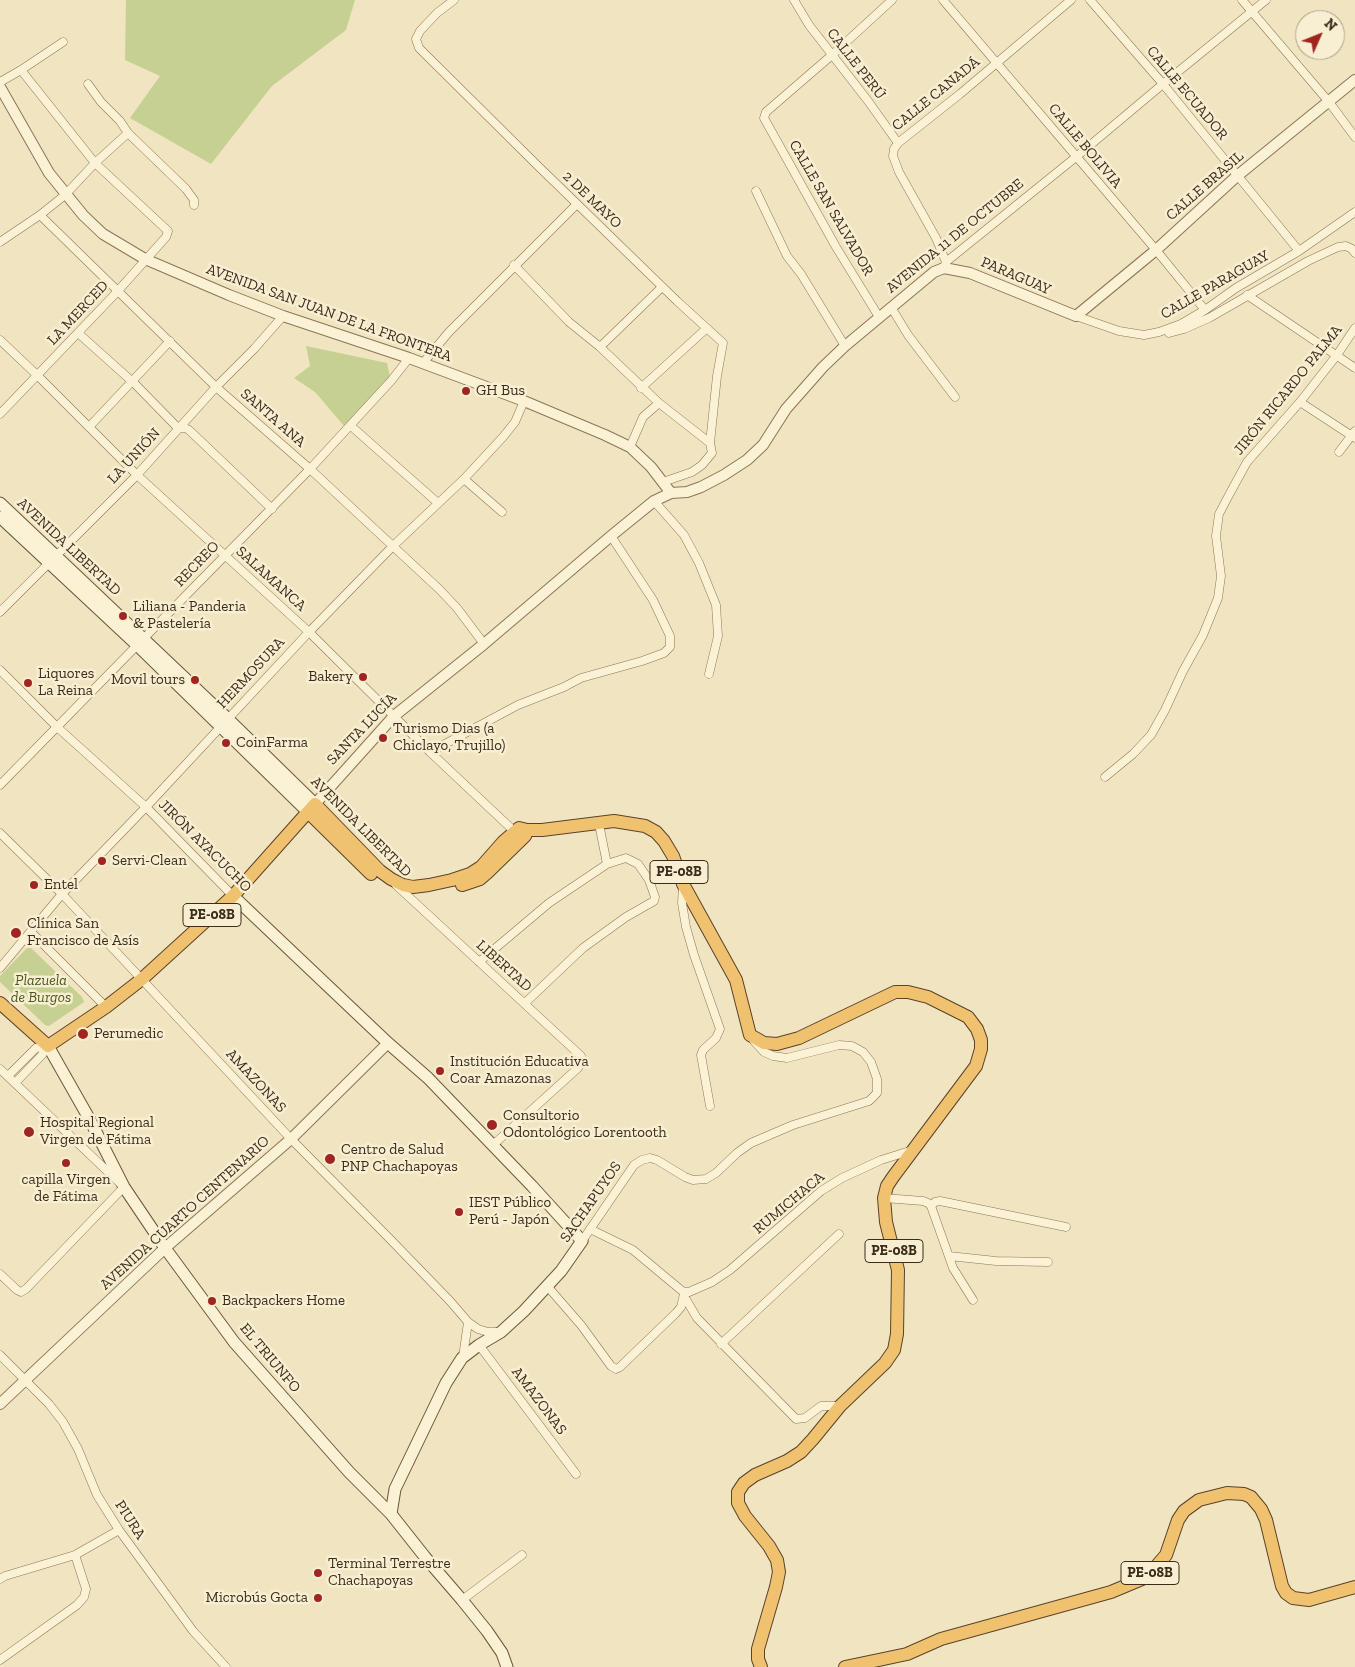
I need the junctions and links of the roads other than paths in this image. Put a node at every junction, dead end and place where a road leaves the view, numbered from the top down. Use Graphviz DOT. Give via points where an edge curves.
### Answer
graph roads {
  1 [pos="454,0"];
  2 [pos="794,0"];
  3 [pos="892,0"];
  4 [pos="943,0"];
  5 [pos="1071,0"];
  6 [pos="1090,0"];
  7 [pos="1242,0"];
  8 [pos="1266,0"];
  9 [pos="1252,12"];
  10 [pos="63,42"];
  11 [pos="832,55"];
  12 [pos="997,62"];
  13 [pos="21,70"];
  14 [pos="1355,80"];
  15 [pos="0,82"];
  16 [pos="88,84"];
  17 [pos="1162,84"];
  18 [pos="0,87"];
  19 [pos="1329,102"];
  20 [pos="128,133"];
  21 [pos="1355,137"];
  22 [pos="898,143"];
  23 [pos="1076,158"];
  24 [pos="95,162"];
  25 [pos="1237,176"];
  26 [pos="756,191"];
  27 [pos="65,195"];
  28 [pos="577,204"];
  29 [pos="194,205"];
  30 [pos="1355,212"];
  31 [pos="40,215"];
  32 [pos="1,238"];
  33 [pos="1156,250"];
  34 [pos="1299,251"];
  35 [pos="1355,253"];
  36 [pos="145,259"];
  37 [pos="514,265"];
  38 [pos="945,265"];
  39 [pos="662,287"];
  40 [pos="117,292"];
  41 [pos="1247,295"];
  42 [pos="891,307"];
  43 [pos="1204,310"];
  44 [pos="283,316"];
  45 [pos="1076,316"];
  46 [pos="879,317"];
  47 [pos="707,328"];
  48 [pos="1355,328"];
  49 [pos="78,333"];
  50 [pos="1144,335"];
  51 [pos="0,340"];
  52 [pos="170,341"];
  53 [pos="845,346"];
  54 [pos="600,347"];
  55 [pos="1337,355"];
  56 [pos="409,358"];
  57 [pos="423,363"];
  58 [pos="1355,368"];
  59 [pos="38,376"];
  60 [pos="131,382"];
  61 [pos="216,387"];
  62 [pos="641,388"];
  63 [pos="954,397"];
  64 [pos="524,401"];
  65 [pos="1300,402"];
  66 [pos="659,404"];
  67 [pos="0,414"];
  68 [pos="351,426"];
  69 [pos="89,427"];
  70 [pos="178,428"];
  71 [pos="1354,435"];
  72 [pos="710,443"];
  73 [pos="630,447"];
  74 [pos="1339,452"];
  75 [pos="310,469"];
  76 [pos="137,475"];
  77 [pos="464,479"];
  78 [pos="663,482"];
  79 [pos="671,493"];
  80 [pos="654,501"];
  81 [pos="0,503"];
  82 [pos="438,503"];
  83 [pos="272,509"];
  84 [pos="502,512"];
  85 [pos="0,517"];
  86 [pos="611,536"];
  87 [pos="393,546"];
  88 [pos="225,555"];
  89 [pos="52,559"];
  90 [pos="0,612"];
  91 [pos="309,632"];
  92 [pos="141,642"];
  93 [pos="484,644"];
  94 [pos="0,670"];
  95 [pos="709,674"];
  96 [pos="394,716"];
  97 [pos="224,722"];
  98 [pos="57,727"];
  99 [pos="430,752"];
  100 [pos="1105,777"];
  101 [pos="0,785"];
  102 [pos="146,807"];
  103 [pos="311,808"];
  104 [pos="600,824"];
  105 [pos="0,833"];
  106 [pos="522,833"];
  107 [pos="607,864"];
  108 [pos="391,879"];
  109 [pos="683,884"];
  110 [pos="62,894"];
  111 [pos="406,894"];
  112 [pos="233,896"];
  113 [pos="31,932"];
  114 [pos="479,962"];
  115 [pos="0,968"];
  116 [pos="142,979"];
  117 [pos="0,1003"];
  118 [pos="525,1003"];
  119 [pos="106,1007"];
  120 [pos="750,1034"];
  121 [pos="388,1043"];
  122 [pos="48,1046"];
  123 [pos="0,1069"];
  124 [pos="8,1076"];
  125 [pos="15,1083"];
  126 [pos="710,1106"];
  127 [pos="291,1139"];
  128 [pos="493,1145"];
  129 [pos="914,1150"];
  130 [pos="124,1187"];
  131 [pos="884,1198"];
  132 [pos="931,1206"];
  133 [pos="1066,1227"];
  134 [pos="590,1229"];
  135 [pos="839,1234"];
  136 [pos="582,1240"];
  137 [pos="165,1248"];
  138 [pos="949,1256"];
  139 [pos="1048,1262"];
  140 [pos="0,1274"];
  141 [pos="548,1287"];
  142 [pos="686,1293"];
  143 [pos="973,1300"];
  144 [pos="468,1322"];
  145 [pos="501,1332"];
  146 [pos="721,1344"];
  147 [pos="479,1345"];
  148 [pos="0,1355"];
  149 [pos="462,1358"];
  150 [pos="25,1380"];
  151 [pos="0,1404"];
  152 [pos="840,1406"];
  153 [pos="576,1474"];
  154 [pos="391,1514"];
  155 [pos="119,1530"];
  156 [pos="75,1555"];
  157 [pos="522,1555"];
  158 [pos="0,1579"];
  159 [pos="1355,1588"];
  160 [pos="462,1600"];
  161 [pos="0,1660"];
  162 [pos="226,1667"];
  163 [pos="507,1667"];
  164 [pos="761,1667"];
  165 [pos="845,1667"];
  1 -- 28 [label="street, 2 DE MAYO" via="424,25 416,39 419,48"];
  2 -- 11 [label="street, CALLE PERÚ"];
  3 -- 11 [label="street"];
  4 -- 12 [label="street, CALLE BOLIVIA"];
  5 -- 12 [label="street, CALLE CANADÁ"];
  6 -- 17 [label="street, CALLE ECUADOR"];
  7 -- 9 [label="street"];
  8 -- 9 [label="street, AVENIDA 11 DE OCTUBRE"];
  9 -- 17 [label="street, AVENIDA 11 DE OCTUBRE"];
  9 -- 19 [label="street"];
  10 -- 13 [label="street"];
  11 -- 22 [label="street, CALLE PERÚ"];
  11 -- 46 [label="street, CALLE SAN SALVADOR" via="766,112 764,118"];
  12 -- 22 [label="street, CALLE CANADÁ"];
  12 -- 23 [label="street, CALLE BOLIVIA"];
  13 -- 15 [label="street"];
  13 -- 24 [label="street"];
  14 -- 19 [label="street, CALLE BRASIL"];
  16 -- 20 [label="street"];
  17 -- 23 [label="street, AVENIDA 11 DE OCTUBRE"];
  17 -- 25 [label="street, CALLE ECUADOR"];
  18 -- 27 [label="street, AVENIDA SAN JUAN DE LA FRONTERA" via="49,174"];
  19 -- 21 [label="street"];
  19 -- 25 [label="street, CALLE BRASIL"];
  20 -- 24 [label="street"];
  20 -- 29 [label="street" via="186,189"];
  22 -- 38 [label="street, CALLE CANADÁ" via="893,156 896,164 936,238"];
  23 -- 33 [label="street, CALLE BOLIVIA"];
  23 -- 38 [label="street, AVENIDA 11 DE OCTUBRE"];
  24 -- 27 [label="street"];
  24 -- 36 [label="street, LA MERCED" via="168,231"];
  25 -- 33 [label="street, CALLE BRASIL"];
  25 -- 34 [label="street, CALLE ECUADOR"];
  26 -- 53 [label="street" via="787,256"];
  27 -- 31 [label="street"];
  27 -- 36 [label="street, AVENIDA SAN JUAN DE LA FRONTERA" via="103,234"];
  28 -- 37 [label="street"];
  28 -- 39 [label="street, 2 DE MAYO"];
  30 -- 34 [label="street, CALLE PARAGUAY"];
  31 -- 32 [label="street"];
  31 -- 40 [label="street, SANTA ANA"];
  33 -- 43 [label="street, CALLE BOLIVIA"];
  33 -- 45 [label="street, CALLE BRASIL"];
  34 -- 43 [label="street, CALLE PARAGUAY"];
  35 -- 41 [label="street" via="1346,246 1338,247"];
  36 -- 40 [label="street, LA MERCED"];
  36 -- 44 [label="street, AVENIDA SAN JUAN DE LA FRONTERA"];
  37 -- 54 [label="street" via="568,322"];
  37 -- 57 [label="street"];
  38 -- 42 [label="street, AVENIDA 11 DE OCTUBRE"];
  38 -- 45 [label="street, PARAGUAY"];
  39 -- 47 [label="street, 2 DE MAYO"];
  39 -- 54 [label="street"];
  40 -- 49 [label="street, LA MERCED"];
  40 -- 52 [label="street, SANTA ANA"];
  41 -- 50 [label="street" via="1184,329 1164,335"];
  41 -- 55 [label="street"];
  42 -- 46 [label="street, AVENIDA 11 DE OCTUBRE"];
  42 -- 63 [label="street"];
  43 -- 50 [label="street, CALLE PARAGUAY" via="1181,324"];
  44 -- 56 [label="street, AVENIDA SAN JUAN DE LA FRONTERA"];
  44 -- 61 [label="street, LA UNIÓN"];
  45 -- 50 [label="street, CALLE PARAGUAY"];
  46 -- 53 [label="street, AVENIDA 11 DE OCTUBRE"];
  47 -- 62 [label="street"];
  47 -- 72 [label="street, 2 DE MAYO" via="723,343"];
  48 -- 55 [label="street, JIRÓN RICARDO PALMA"];
  49 -- 59 [label="street, LA MERCED"];
  49 -- 60 [label="street"];
  51 -- 59 [label="street, SALAMANCA"];
  52 -- 60 [label="street"];
  52 -- 61 [label="street, SANTA ANA"];
  53 -- 79 [label="street, AVENIDA 11 DE OCTUBRE" via="803,388 763,445 747,460 701,487"];
  54 -- 62 [label="street"];
  55 -- 58 [label="street"];
  55 -- 65 [label="street, JIRÓN RICARDO PALMA"];
  56 -- 57 [label="street, AVENIDA SAN JUAN DE LA FRONTERA"];
  56 -- 68 [label="street, RECREO"];
  57 -- 64 [label="street, AVENIDA SAN JUAN DE LA FRONTERA"];
  59 -- 67 [label="street, LA MERCED"];
  59 -- 69 [label="street, SALAMANCA"];
  60 -- 69 [label="street"];
  60 -- 70 [label="street"];
  61 -- 70 [label="street, LA UNIÓN"];
  61 -- 75 [label="street, SANTA ANA"];
  62 -- 66 [label="street"];
  64 -- 73 [label="street, AVENIDA SAN JUAN DE LA FRONTERA"];
  64 -- 77 [label="street, HERMOSURA" via="515,422"];
  65 -- 71 [label="street"];
  65 -- 100 [label="street, JIRÓN RICARDO PALMA" via="1247,462 1219,514 1216,536 1221,576 1218,598 1204,635 1151,735"];
  66 -- 72 [label="street"];
  66 -- 73 [label="street" via="643,418"];
  68 -- 75 [label="street, RECREO"];
  68 -- 82 [label="street"];
  69 -- 76 [label="street, SALAMANCA"];
  70 -- 76 [label="street, LA UNIÓN"];
  70 -- 83 [label="street" via="188,430"];
  71 -- 74 [label="street"];
  72 -- 78 [label="street" via="712,453 702,465"];
  73 -- 78 [label="street, AVENIDA SAN JUAN DE LA FRONTERA"];
  75 -- 83 [label="street, RECREO"];
  75 -- 87 [label="street, SANTA ANA"];
  76 -- 88 [label="street, SALAMANCA"];
  76 -- 89 [label="street, LA UNIÓN"];
  77 -- 82 [label="street, HERMOSURA"];
  77 -- 84 [label="street"];
  78 -- 79 [label="street, AVENIDA SAN JUAN DE LA FRONTERA"];
  79 -- 80 [label="street, SANTA LUCÍA"];
  80 -- 86 [label="street, SANTA LUCÍA"];
  80 -- 95 [label="street" via="684,535 699,562 716,606 718,636"];
  81 -- 89 [label="main road, AVENIDA LIBERTAD"];
  82 -- 87 [label="street, HERMOSURA"];
  83 -- 88 [label="street, RECREO"];
  85 -- 89 [label="main road, AVENIDA LIBERTAD"];
  86 -- 93 [label="street, SANTA LUCÍA"];
  86 -- 99 [label="street" via="653,600 671,641 670,647 642,662 581,678 518,705"];
  87 -- 91 [label="street, HERMOSURA"];
  87 -- 93 [label="street, SANTA ANA" via="457,608"];
  88 -- 91 [label="street, SALAMANCA"];
  88 -- 92 [label="street, RECREO"];
  89 -- 90 [label="street, LA UNIÓN"];
  89 -- 92 [label="main road, AVENIDA LIBERTAD"];
  91 -- 96 [label="street, SALAMANCA"];
  91 -- 97 [label="street, HERMOSURA"];
  92 -- 97 [label="main road, AVENIDA LIBERTAD"];
  92 -- 98 [label="street, RECREO"];
  93 -- 96 [label="street, SANTA LUCÍA"];
  94 -- 98 [label="street, JIRÓN AYACUCHO"];
  96 -- 99 [label="street, SALAMANCA"];
  96 -- 103 [label="street, SANTA LUCÍA"];
  97 -- 102 [label="street, HERMOSURA"];
  97 -- 103 [label="main road, AVENIDA LIBERTAD"];
  98 -- 101 [label="street, RECREO"];
  98 -- 102 [label="street, JIRÓN AYACUCHO"];
  99 -- 106 [label="street, SALAMANCA"];
  102 -- 110 [label="street, HERMOSURA"];
  102 -- 112 [label="street, JIRÓN AYACUCHO"];
  103 -- 108 [label="highway, AVENIDA LIBERTAD"];
  103 -- 111 [label="highway, AVENIDA LIBERTAD" via="375,878 386,887"];
  103 -- 112 [label="highway, SANTA LUCÍA / PE-08B"];
  104 -- 106 [label="highway, PE-08B"];
  104 -- 107 [label="street"];
  104 -- 109 [label="highway, PE-08B" via="614,821 632,823 656,832 673,856"];
  105 -- 110 [label="street, AMAZONAS"];
  106 -- 108 [label="highway" via="503,842 481,867 470,874 412,887"];
  106 -- 111 [label="highway" via="480,878 433,892"];
  107 -- 114 [label="street" via="549,903"];
  107 -- 118 [label="street" via="626,858 638,864 649,880 654,901 583,948"];
  108 -- 111 [label="street, AVENIDA LIBERTAD"];
  109 -- 120 [label="highway, PE-08B" via="736,980"];
  109 -- 126 [label="street" via="686,927 720,1029 701,1055"];
  110 -- 113 [label="street, HERMOSURA"];
  110 -- 116 [label="street, AMAZONAS"];
  111 -- 114 [label="street, LIBERTAD"];
  112 -- 116 [label="highway, SANTA LUCÍA / PE-08B"];
  112 -- 121 [label="main road, JIRÓN AYACUCHO"];
  113 -- 115 [label="street, HERMOSURA"];
  113 -- 119 [label="street"];
  114 -- 118 [label="street, LIBERTAD"];
  116 -- 119 [label="highway, SANTA LUCÍA / PE-08B"];
  116 -- 127 [label="street, AMAZONAS"];
  117 -- 122 [label="highway, EL TRIUNFO"];
  118 -- 128 [label="street, LIBERTAD" via="582,1060 578,1068"];
  119 -- 122 [label="highway, SANTA LUCÍA / PE-08B"];
  120 -- 129 [label="highway" via="764,1043 777,1044 799,1038 895,992 928,997 968,1017 981,1040 976,1066"];
  120 -- 134 [label="street, SACHAPUYOS" via="764,1052 786,1058 839,1044 852,1046 871,1062 877,1079 876,1092 869,1101 792,1125 751,1144 706,1179 693,1180 657,1160 642,1160 634,1165"];
  121 -- 127 [label="street, AVENIDA CUARTO CENTENARIO"];
  121 -- 128 [label="main road, JIRÓN AYACUCHO" via="428,1078"];
  122 -- 124 [label="street, SANTA LUCÍA" via="36,1048"];
  122 -- 125 [label="street, SANTA LUCÍA"];
  122 -- 130 [label="main road, EL TRIUNFO"];
  123 -- 124 [label="street"];
  124 -- 125 [label="street"];
  125 -- 130 [label="street"];
  127 -- 137 [label="street, AVENIDA CUARTO CENTENARIO"];
  127 -- 144 [label="street, AMAZONAS"];
  128 -- 136 [label="main road, JIRÓN AYACUCHO"];
  129 -- 131 [label="highway" via="887,1186"];
  129 -- 142 [label="street, RUMICHACA" via="881,1160 821,1191 730,1270"];
  130 -- 137 [label="main road, EL TRIUNFO"];
  130 -- 140 [label="street" via="26,1289 17,1290"];
  131 -- 132 [label="street" via="923,1201"];
  131 -- 152 [label="highway, PE-08B" via="886,1222 898,1270 894,1350 886,1363"];
  132 -- 133 [label="street" via="940,1201"];
  132 -- 138 [label="street"];
  134 -- 136 [label="street, SACHAPUYOS"];
  134 -- 142 [label="street" via="633,1250"];
  135 -- 146 [label="street"];
  136 -- 141 [label="main road, SACHAPUYOS"];
  137 -- 150 [label="street, AVENIDA CUARTO CENTENARIO"];
  137 -- 154 [label="main road, EL TRIUNFO" via="234,1342 349,1472"];
  138 -- 139 [label="street"];
  138 -- 143 [label="street"];
  141 -- 142 [label="street" via="616,1369 676,1314"];
  141 -- 145 [label="main road, SACHAPUYOS"];
  142 -- 146 [label="street" via="697,1318"];
  144 -- 145 [label="street, AMAZONAS" via="478,1329"];
  144 -- 149 [label="street"];
  145 -- 147 [label="main road, SACHAPUYOS"];
  146 -- 152 [label="street" via="796,1419 806,1418 821,1406"];
  147 -- 149 [label="main road, SACHAPUYOS"];
  147 -- 153 [label="street, AMAZONAS"];
  148 -- 150 [label="street, PIURA"];
  149 -- 154 [label="main road, SACHAPUYOS" via="446,1383 394,1489"];
  150 -- 151 [label="street, AVENIDA CUARTO CENTENARIO"];
  150 -- 155 [label="street, PIURA" via="63,1422 97,1495"];
  152 -- 164 [label="highway, PE-08B" via="801,1452 755,1475 738,1492 738,1503 769,1546 779,1572 758,1649"];
  154 -- 160 [label="main road, EL TRIUNFO"];
  155 -- 156 [label="street"];
  155 -- 162 [label="street, PIURA" via="194,1631"];
  156 -- 158 [label="street"];
  156 -- 161 [label="street" via="86,1589 84,1597"];
  157 -- 160 [label="street"];
  159 -- 165 [label="highway, PE-08B" via="1309,1600 1293,1598 1286,1593 1261,1509 1251,1497 1227,1493 1199,1500 1184,1511 1166,1555 1153,1570 1130,1585 941,1639 907,1654"];
  160 -- 163 [label="main road, EL TRIUNFO" via="502,1653"];
}
